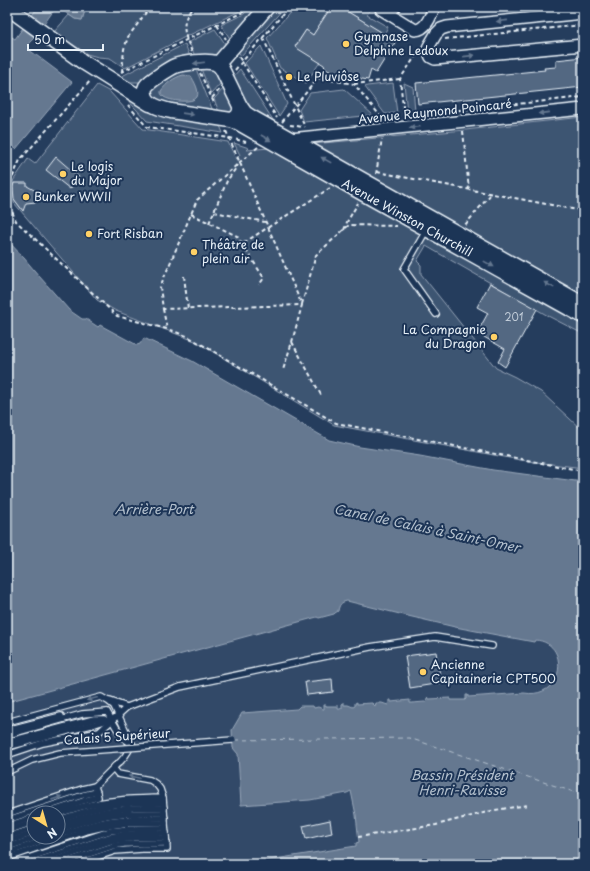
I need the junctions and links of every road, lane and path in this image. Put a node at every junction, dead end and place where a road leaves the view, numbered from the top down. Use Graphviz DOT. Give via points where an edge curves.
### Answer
graph roads {
  1 [pos="7,7"];
  2 [pos="150,7"];
  3 [pos="192,7"];
  4 [pos="248,7"];
  5 [pos="267,7"];
  6 [pos="289,7"];
  7 [pos="395,7"];
  8 [pos="434,7"];
  9 [pos="583,12"];
  10 [pos="217,25"];
  11 [pos="583,25"];
  12 [pos="263,38"];
  13 [pos="186,40"];
  14 [pos="431,43"];
  15 [pos="583,45"];
  16 [pos="232,47"];
  17 [pos="242,62"];
  18 [pos="196,63"];
  19 [pos="218,64"];
  20 [pos="117,74"];
  21 [pos="93,78"];
  22 [pos="400,79"];
  23 [pos="227,80"];
  24 [pos="354,84"];
  25 [pos="147,85"];
  26 [pos="151,104"];
  27 [pos="240,106"];
  28 [pos="295,106"];
  29 [pos="583,109"];
  30 [pos="404,116"];
  31 [pos="382,118"];
  32 [pos="226,119"];
  33 [pos="462,122"];
  34 [pos="280,124"];
  35 [pos="290,140"];
  36 [pos="258,146"];
  37 [pos="240,162"];
  38 [pos="377,172"];
  39 [pos="331,187"];
  40 [pos="7,190"];
  41 [pos="469,190"];
  42 [pos="491,194"];
  43 [pos="7,199"];
  44 [pos="583,211"];
  45 [pos="214,212"];
  46 [pos="191,214"];
  47 [pos="266,222"];
  48 [pos="209,223"];
  49 [pos="465,225"];
  50 [pos="401,226"];
  51 [pos="268,228"];
  52 [pos="427,229"];
  53 [pos="242,244"];
  54 [pos="184,276"];
  55 [pos="259,285"];
  56 [pos="583,304"];
  57 [pos="302,305"];
  58 [pos="163,309"];
  59 [pos="188,309"];
  60 [pos="436,314"];
  61 [pos="583,316"];
  62 [pos="167,329"];
  63 [pos="292,342"];
  64 [pos="283,370"];
  65 [pos="322,395"];
  66 [pos="583,471"];
  67 [pos="492,646"];
  68 [pos="108,701"];
  69 [pos="127,707"];
  70 [pos="82,713"];
  71 [pos="118,715"];
  72 [pos="112,720"];
  73 [pos="7,722"];
  74 [pos="94,722"];
  75 [pos="7,730"];
  76 [pos="7,735"];
  77 [pos="233,740"];
  78 [pos="7,742"];
  79 [pos="132,744"];
  80 [pos="7,747"];
  81 [pos="7,755"];
  82 [pos="115,766"];
  83 [pos="7,772"];
  84 [pos="95,786"];
  85 [pos="98,795"];
  86 [pos="528,805"];
  87 [pos="66,806"];
  88 [pos="66,812"];
  89 [pos="7,814"];
  90 [pos="66,817"];
  91 [pos="7,820"];
  92 [pos="26,820"];
  93 [pos="66,822"];
  94 [pos="165,823"];
  95 [pos="26,825"];
  96 [pos="7,826"];
  97 [pos="66,827"];
  98 [pos="7,831"];
  99 [pos="26,831"];
  100 [pos="66,833"];
  101 [pos="26,836"];
  102 [pos="7,837"];
  103 [pos="358,837"];
  104 [pos="26,841"];
  105 [pos="7,842"];
  106 [pos="30,845"];
  107 [pos="7,846"];
  108 [pos="7,851"];
  109 [pos="7,862"];
  110 [pos="27,864"];
  111 [pos="43,864"];
  112 [pos="59,864"];
  113 [pos="76,864"];
  1 -- 20 [label="street" via="83,62"];
  2 -- 20 [label="path" via="132,29 125,43"];
  3 -- 13 [label="path" via="183,26"];
  4 -- 10 [label="path"];
  5 -- 16 [label="street"];
  6 -- 12 [label="path"];
  7 -- 8 [label="street" via="381,9 415,30 424,26"];
  9 -- 14 [label="street, one-way" via="447,27 441,29"];
  10 -- 13 [label="path"];
  10 -- 16 [label="path"];
  11 -- 14 [label="path"];
  12 -- 17 [label="path"];
  12 -- 28 [label="path"];
  13 -- 18 [label="path"];
  13 -- 20 [label="path"];
  14 -- 15 [label="street, one-way" via="429,55 435,59"];
  14 -- 22 [label="path" via="415,57"];
  16 -- 17 [label="path"];
  16 -- 19 [label="street"];
  17 -- 23 [label="path"];
  17 -- 34 [label="path"];
  19 -- 18 [label="street, one-way"];
  18 -- 25 [label="street" via="177,65"];
  18 -- 32 [label="path"];
  19 -- 23 [label="street"];
  20 -- 25 [label="street" via="122,84"];
  20 -- 26 [label="street, Avenue Winston Churchill"];
  21 -- 40 [label="path" via="20,160"];
  22 -- 24 [label="path"];
  22 -- 30 [label="path"];
  23 -- 27 [label="street"];
  24 -- 28 [label="path" via="318,78"];
  24 -- 31 [label="path"];
  25 -- 26 [label="street" via="145,95"];
  26 -- 32 [label="street, Avenue Winston Churchill, one-way" via="171,112"];
  27 -- 32 [label="street" via="240,114 236,118"];
  27 -- 35 [label="street, Avenue Winston Churchill" via="245,113"];
  28 -- 34 [label="path"];
  28 -- 34 [label="path" via="305,127"];
  29 -- 33 [label="street, Avenue Raymond Poincaré, one-way"];
  32 -- 37 [label="path"];
  32 -- 52 [label="street, Avenue Winston Churchill, one-way" via="246,127"];
  33 -- 35 [label="street, Avenue Raymond Poincaré, one-way"];
  33 -- 41 [label="path"];
  56 -- 35 [label="street, Avenue Winston Churchill, one-way"];
  36 -- 37 [label="path"];
  37 -- 45 [label="path" via="227,181"];
  37 -- 46 [label="path" via="197,200"];
  37 -- 47 [label="path"];
  38 -- 41 [label="path"];
  39 -- 51 [label="path"];
  41 -- 42 [label="path"];
  42 -- 44 [label="path"];
  42 -- 49 [label="path"];
  43 -- 62 [label="path" via="16,221 117,316"];
  45 -- 47 [label="path"];
  45 -- 48 [label="path"];
  46 -- 48 [label="path"];
  46 -- 58 [label="path" via="160,287"];
  47 -- 51 [label="path"];
  48 -- 53 [label="path" via="237,236"];
  50 -- 57 [label="path" via="349,225 316,255"];
  51 -- 53 [label="path"];
  51 -- 57 [label="path"];
  52 -- 60 [label="lane" via="404,269"];
  52 -- 61 [label="street, Avenue Winston Churchill, one-way"];
  53 -- 55 [label="path" via="264,278"];
  54 -- 59 [label="path"];
  57 -- 59 [label="path"];
  57 -- 63 [label="path"];
  58 -- 59 [label="path"];
  58 -- 62 [label="path"];
  62 -- 66 [label="path" via="187,336 336,423"];
  63 -- 64 [label="path"];
  63 -- 65 [label="path"];
  67 -- 69 [label="lane" via="435,637 370,647 180,687"];
  68 -- 69 [label="lane"];
  68 -- 71 [label="lane"];
  68 -- 73 [label="lane, one-way" via="101,697"];
  69 -- 71 [label="lane"];
  70 -- 72 [label="lane" via="106,712"];
  70 -- 75 [label="lane"];
  70 -- 76 [label="lane"];
  71 -- 72 [label="lane"];
  71 -- 79 [label="lane"];
  72 -- 74 [label="lane"];
  72 -- 79 [label="lane" via="122,737"];
  72 -- 81 [label="lane" via="99,732 43,743"];
  74 -- 78 [label="lane"];
  74 -- 80 [label="lane"];
  77 -- 83 [label="lane, Calais 5 Supérieur, bridge" via="60,753 32,760"];
  79 -- 82 [label="lane" via="121,762"];
  82 -- 84 [label="lane"];
  94 -- 82 [label="lane, one-way" via="160,789 156,784 150,780 118,774 114,770"];
  84 -- 85 [label="lane"];
  89 -- 84 [label="lane, one-way"];
  85 -- 87 [label="lane"];
  85 -- 91 [label="lane" via="83,795"];
  86 -- 103 [label="path" via="495,810 436,825"];
  88 -- 94 [label="lane" via="114,800"];
  90 -- 94 [label="lane" via="124,803"];
  92 -- 96 [label="lane"];
  93 -- 94 [label="lane" via="92,814 133,808"];
  94 -- 97 [label="lane" via="133,813 93,819"];
  94 -- 100 [label="lane" via="135,818 108,821"];
  94 -- 108 [label="lane" via="115,825 11,857"];
  94 -- 109 [label="lane" via="110,831 13,863"];
  94 -- 110 [label="lane" via="109,837"];
  94 -- 111 [label="lane" via="133,838 111,841"];
  94 -- 112 [label="lane" via="124,844"];
  94 -- 113 [label="lane" via="142,849 115,851"];
  95 -- 98 [label="lane"];
  99 -- 102 [label="lane"];
  101 -- 105 [label="lane"];
  104 -- 107 [label="lane"];
  106 -- 108 [label="lane"];
}
